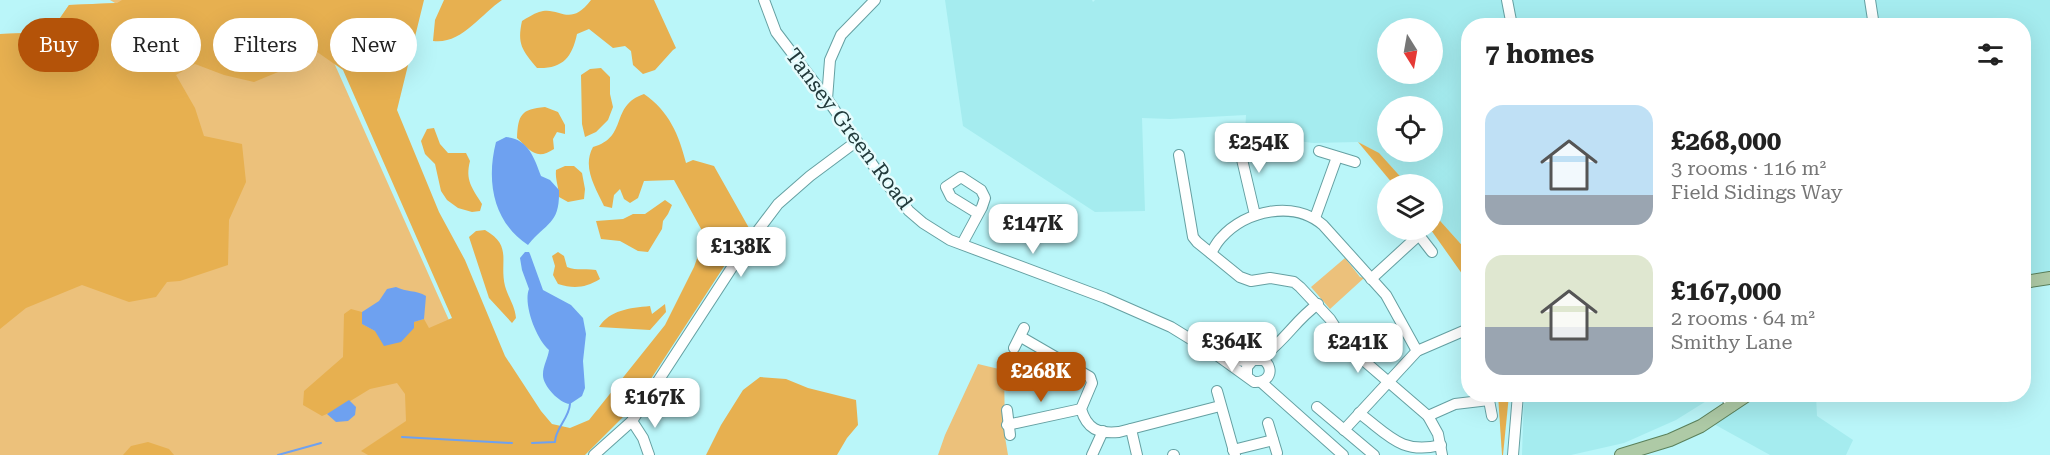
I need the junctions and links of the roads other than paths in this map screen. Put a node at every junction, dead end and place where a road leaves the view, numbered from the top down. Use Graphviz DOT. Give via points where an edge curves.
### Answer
graph roads {
  1 [pos="764,0"];
  2 [pos="874,0"];
  3 [pos="1507,0"];
  4 [pos="1870,0"];
  5 [pos="1510,18"];
  6 [pos="1873,18"];
  7 [pos="826,99"];
  8 [pos="1237,138"];
  9 [pos="857,141"];
  10 [pos="1318,151"];
  11 [pos="1258,152"];
  12 [pos="1179,155"];
  13 [pos="1240,156"];
  14 [pos="1337,157"];
  15 [pos="1355,162"];
  16 [pos="977,213"];
  17 [pos="1255,215"];
  18 [pos="1315,218"];
  19 [pos="1409,240"];
  20 [pos="1423,240"];
  21 [pos="962,244"];
  22 [pos="1432,252"];
  23 [pos="1211,254"];
  24 [pos="2050,278"];
  25 [pos="1371,279"];
  26 [pos="2031,281"];
  27 [pos="1318,304"];
  28 [pos="1461,332"];
  29 [pos="1278,346"];
  30 [pos="1014,348"];
  31 [pos="1417,351"];
  32 [pos="1218,356"];
  33 [pos="1255,360"];
  34 [pos="1267,375"];
  35 [pos="1247,376"];
  36 [pos="1388,381"];
  37 [pos="1217,391"];
  38 [pos="1464,402"];
  39 [pos="1489,402"];
  40 [pos="1517,402"];
  41 [pos="1729,402"];
  42 [pos="1738,402"];
  43 [pos="1220,405"];
  44 [pos="1732,406"];
  45 [pos="1317,407"];
  46 [pos="1081,409"];
  47 [pos="1007,410"];
  48 [pos="1359,413"];
  49 [pos="1428,416"];
  50 [pos="1491,416"];
  51 [pos="632,420"];
  52 [pos="1268,423"];
  53 [pos="1131,429"];
  54 [pos="1344,430"];
  55 [pos="1102,431"];
  56 [pos="1273,440"];
  57 [pos="1442,450"];
  58 [pos="1234,452"];
  59 [pos="1277,453"];
  60 [pos="594,455"];
  61 [pos="649,455"];
  62 [pos="1092,455"];
  63 [pos="1137,455"];
  64 [pos="1343,455"];
  65 [pos="1374,455"];
  66 [pos="1513,455"];
  67 [pos="1621,455"];
  1 -- 7 [label="street, Tansey Green Road" via="776,33"];
  2 -- 7 [label="street" via="841,35 830,60"];
  3 -- 5 [label="street"];
  4 -- 6 [label="street"];
  7 -- 9 [label="street, Tansey Green Road"];
  8 -- 13 [label="street"];
  9 -- 21 [label="street, Tansey Green Road" via="909,211"];
  9 -- 51 [label="street" via="778,204"];
  10 -- 14 [label="street"];
  11 -- 13 [label="street"];
  12 -- 23 [label="street" via="1193,237"];
  13 -- 17 [label="street"];
  14 -- 15 [label="street"];
  14 -- 18 [label="street"];
  16 -- 21 [label="street"];
  17 -- 18 [label="street" via="1292,211"];
  17 -- 23 [label="street" via="1220,238"];
  18 -- 25 [label="street"];
  19 -- 25 [label="street"];
  20 -- 22 [label="street"];
  21 -- 32 [label="street, Tansey Green Road" via="1105,298 1171,327"];
  23 -- 27 [label="street" via="1240,277 1294,282"];
  24 -- 26 [label="main road"];
  25 -- 31 [label="street" via="1386,295"];
  27 -- 29 [label="street" via="1305,313"];
  27 -- 36 [label="street" via="1348,347"];
  28 -- 31 [label="street"];
  29 -- 33 [label="street"];
  29 -- 34 [label="street"];
  30 -- 46 [label="street" via="1022,333 1090,377 1092,382"];
  31 -- 36 [label="street"];
  32 -- 33 [label="street, Tansey Green Road"];
  32 -- 35 [label="street, Tansey Green Road"];
  33 -- 34 [label="street, Tansey Green Road" via="1267,363"];
  33 -- 35 [label="street" via="1247,367"];
  34 -- 35 [label="street, Tansey Green Road" via="1254,382"];
  34 -- 64 [label="street, Tansey Green Road" via="1277,396"];
  36 -- 48 [label="street"];
  36 -- 49 [label="street"];
  37 -- 43 [label="street"];
  38 -- 49 [label="street"];
  39 -- 50 [label="street"];
  40 -- 66 [label="street"];
  41 -- 44 [label="street"];
  42 -- 44 [label="main road"];
  43 -- 53 [label="street"];
  43 -- 58 [label="street"];
  44 -- 67 [label="main road" via="1671,440"];
  45 -- 54 [label="street"];
  46 -- 47 [label="street" via="1009,430"];
  46 -- 55 [label="street" via="1086,423"];
  48 -- 54 [label="street"];
  48 -- 57 [label="street" via="1402,445"];
  49 -- 57 [label="street"];
  51 -- 60 [label="street"];
  51 -- 61 [label="street"];
  52 -- 56 [label="street"];
  53 -- 55 [label="street"];
  53 -- 63 [label="street"];
  54 -- 65 [label="street"];
  55 -- 62 [label="street"];
  56 -- 58 [label="street"];
  56 -- 59 [label="street"];
}
